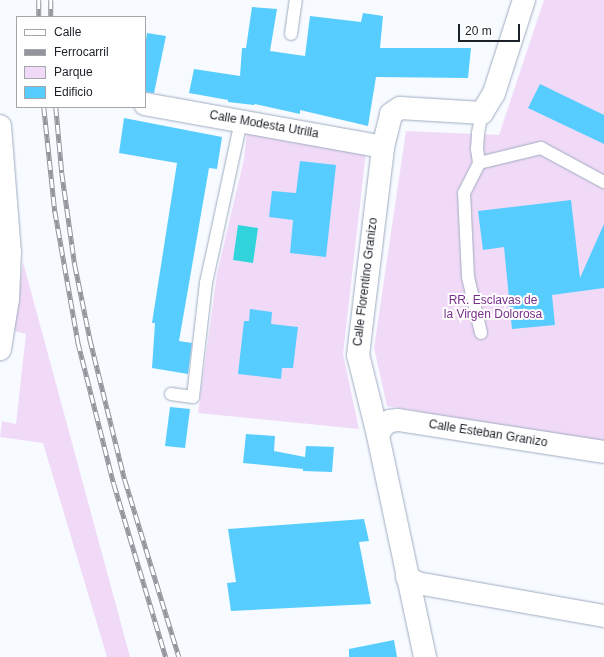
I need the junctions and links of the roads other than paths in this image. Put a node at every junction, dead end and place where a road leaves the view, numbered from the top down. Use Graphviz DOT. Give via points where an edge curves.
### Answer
graph roads {
  1 [pos="296,0"];
  2 [pos="524,0"];
  3 [pos="291,34"];
  4 [pos="146,104"];
  5 [pos="482,113"];
  6 [pos="241,121"];
  7 [pos="0,126"];
  8 [pos="383,147"];
  9 [pos="479,163"];
  10 [pos="604,182"];
  11 [pos="481,333"];
  12 [pos="0,349"];
  13 [pos="171,394"];
  14 [pos="378,435"];
  15 [pos="604,452"];
  16 [pos="407,577"];
  17 [pos="604,616"];
  18 [pos="425,657"];
  1 -- 3 [label="lane"];
  2 -- 5 [label="street" via="494,94"];
  4 -- 6 [label="street, Calle Modesta Utrilla"];
  5 -- 8 [label="street, Calle Florentino Granizo" via="400,108 391,114"];
  5 -- 9 [label="lane" via="477,149"];
  6 -- 8 [label="street, Calle Modesta Utrilla"];
  6 -- 13 [label="lane" via="206,284 193,397"];
  7 -- 12 [label="street" via="10,252 8,299"];
  8 -- 14 [label="street, Calle Florentino Granizo" via="358,355"];
  9 -- 10 [label="lane" via="541,148"];
  9 -- 11 [label="lane" via="464,193 468,277"];
  14 -- 15 [label="street, Calle Esteban Granizo" via="383,426 390,421 398,420"];
  14 -- 16 [label="street, Calle Florentino Granizo"];
  16 -- 17 [label="street" via="417,583"];
  16 -- 18 [label="street, Calle Florentino Granizo"];
}
